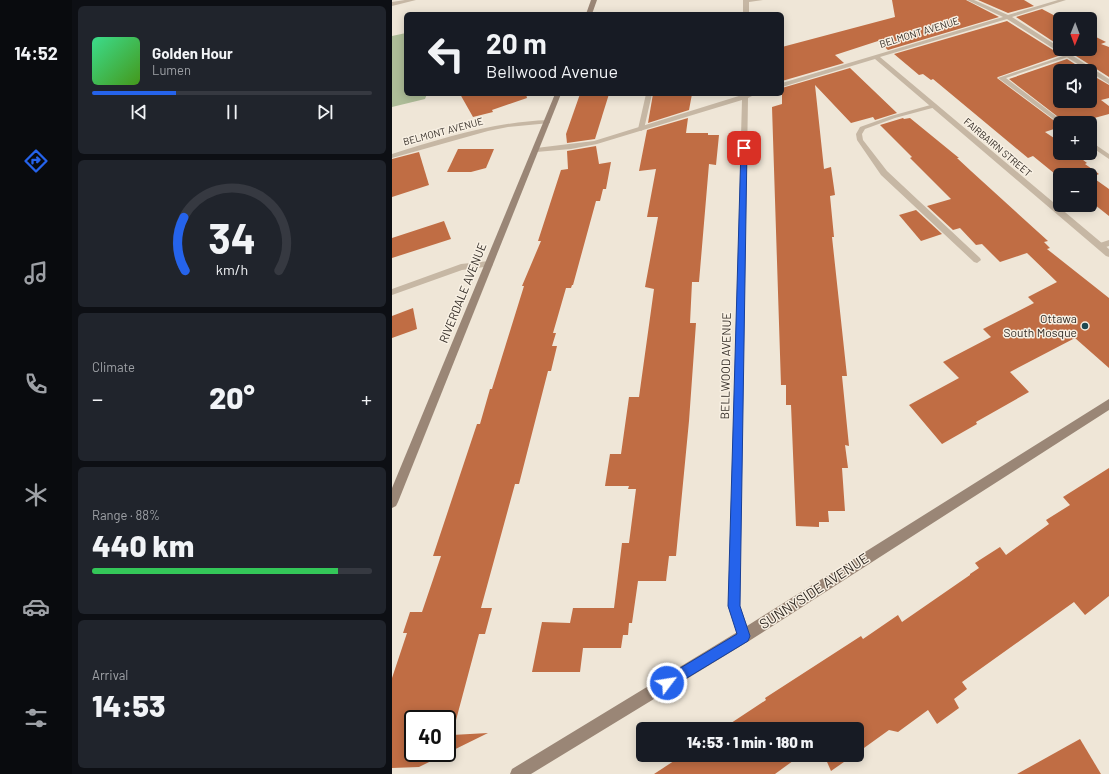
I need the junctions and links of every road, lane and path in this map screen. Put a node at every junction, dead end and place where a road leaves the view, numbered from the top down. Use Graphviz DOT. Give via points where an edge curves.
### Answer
graph roads {
  1 [pos="413,0"];
  2 [pos="594,0"];
  3 [pos="746,0"];
  4 [pos="760,0"];
  5 [pos="970,0"];
  6 [pos="1063,0"];
  7 [pos="392,4"];
  8 [pos="590,12"];
  9 [pos="746,12"];
  10 [pos="1006,16"];
  11 [pos="1053,46"];
  12 [pos="875,56"];
  13 [pos="1068,56"];
  14 [pos="1109,82"];
  15 [pos="784,84"];
  16 [pos="557,96"];
  17 [pos="649,96"];
  18 [pos="744,96"];
  19 [pos="747,96"];
  20 [pos="934,106"];
  21 [pos="1053,116"];
  22 [pos="548,122"];
  23 [pos="641,129"];
  24 [pos="1097,148"];
  25 [pos="536,150"];
  26 [pos="392,156"];
  27 [pos="1109,157"];
  28 [pos="1109,243"];
  29 [pos="1100,246"];
  30 [pos="1109,254"];
  31 [pos="977,260"];
  32 [pos="489,264"];
  33 [pos="392,292"];
  34 [pos="1109,404"];
  35 [pos="392,502"];
  36 [pos="744,636"];
  37 [pos="517,774"];
  1 -- 7 [label="street"];
  2 -- 8 [label="street"];
  3 -- 4 [label="street"];
  3 -- 9 [label="street"];
  5 -- 10 [label="street"];
  6 -- 10 [label="street, BELMONT AVENUE"];
  10 -- 11 [label="street"];
  10 -- 12 [label="street, BELMONT AVENUE"];
  12 -- 15 [label="street, BELMONT AVENUE"];
  12 -- 20 [label="street, FAIRBAIRN STREET"];
  13 -- 14 [label="street"];
  13 -- 21 [label="street" via="1001,78"];
  16 -- 22 [label="street, RIVERDALE AVENUE"];
  17 -- 23 [label="street"];
  18 -- 23 [label="street"];
  19 -- 36 [label="street, BELLWOOD AVENUE" via="734,606"];
  20 -- 29 [label="street, FAIRBAIRN STREET"];
  20 -- 31 [label="street" via="862,128 860,140 884,173"];
  22 -- 25 [label="street, RIVERDALE AVENUE"];
  22 -- 26 [label="street, BELMONT AVENUE" via="527,122 476,131"];
  23 -- 25 [label="street" via="595,143"];
  24 -- 27 [label="street"];
  25 -- 32 [label="street, RIVERDALE AVENUE"];
  28 -- 29 [label="street"];
  29 -- 30 [label="street, FAIRBAIRN STREET"];
  32 -- 33 [label="street" via="461,267"];
  32 -- 35 [label="street, RIVERDALE AVENUE"];
  34 -- 36 [label="street, SUNNYSIDE AVENUE"];
  36 -- 37 [label="street, SUNNYSIDE AVENUE"];
}
